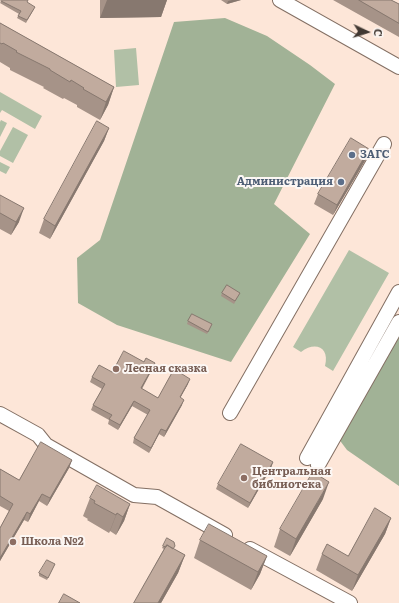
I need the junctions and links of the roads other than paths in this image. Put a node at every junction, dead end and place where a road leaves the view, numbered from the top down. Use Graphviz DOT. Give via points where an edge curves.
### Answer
graph roads {
  1 [pos="280,0"];
  2 [pos="399,67"];
  3 [pos="384,144"];
  4 [pos="399,292"];
  5 [pos="399,322"];
  6 [pos="230,413"];
  7 [pos="0,414"];
  8 [pos="350,603"];
  1 -- 2 [label="street"];
  3 -- 6 [label="street"];
  4 -- 5 [label="street" via="313,461"];
  7 -- 8 [label="street" via="38,435 46,445 134,495 157,497"];
}
